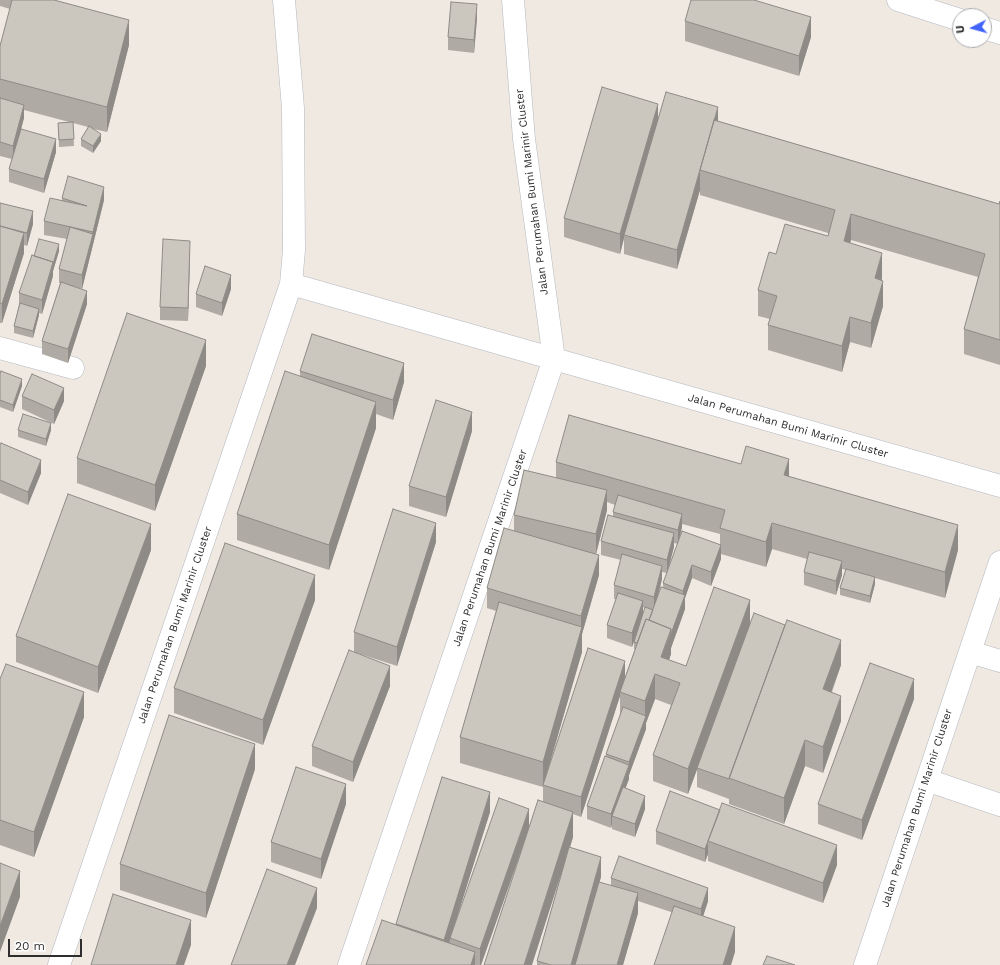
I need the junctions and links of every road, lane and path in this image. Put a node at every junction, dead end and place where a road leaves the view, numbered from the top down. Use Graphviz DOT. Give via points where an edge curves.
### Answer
graph roads {
  1 [pos="284,0"];
  2 [pos="513,0"];
  3 [pos="898,0"];
  4 [pos="952,17"];
  5 [pos="291,284"];
  6 [pos="0,348"];
  7 [pos="554,359"];
  8 [pos="73,368"];
  9 [pos="1000,486"];
  10 [pos="1000,562"];
  11 [pos="970,652"];
  12 [pos="1000,661"];
  13 [pos="927,780"];
  14 [pos="1000,805"];
  15 [pos="59,965"];
  16 [pos="349,965"];
  17 [pos="865,965"];
  1 -- 5 [label="street, Jalan Perumahan Bumi Marinir Cluster" via="293,108 294,250"];
  2 -- 7 [label="street, Jalan Perumahan Bumi Marinir Cluster" via="524,139"];
  3 -- 4 [label="street"];
  5 -- 7 [label="street, Jalan Perumahan Bumi Marinir Cluster"];
  5 -- 15 [label="street, Jalan Perumahan Bumi Marinir Cluster"];
  6 -- 8 [label="street"];
  7 -- 9 [label="street, Jalan Perumahan Bumi Marinir Cluster"];
  7 -- 16 [label="street, Jalan Perumahan Bumi Marinir Cluster"];
  10 -- 11 [label="street, Jalan Perumahan Bumi Marinir Cluster"];
  11 -- 12 [label="street"];
  11 -- 13 [label="street, Jalan Perumahan Bumi Marinir Cluster"];
  13 -- 14 [label="street"];
  13 -- 17 [label="street, Jalan Perumahan Bumi Marinir Cluster"];
}
